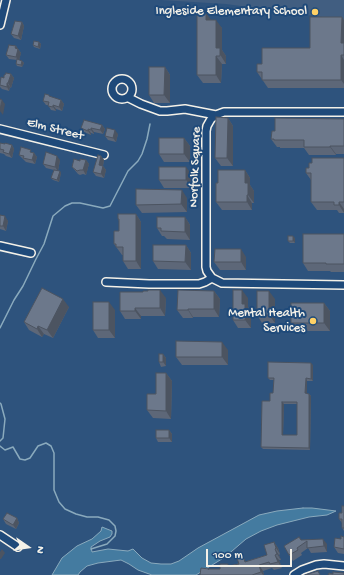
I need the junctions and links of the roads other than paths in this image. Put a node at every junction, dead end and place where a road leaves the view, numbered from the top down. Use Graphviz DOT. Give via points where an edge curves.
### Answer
graph roads {
  1 [pos="6,0"];
  2 [pos="0,25"];
  3 [pos="129,98"];
  4 [pos="344,112"];
  5 [pos="216,115"];
  6 [pos="0,129"];
  7 [pos="104,155"];
  8 [pos="0,246"];
  9 [pos="31,253"];
  10 [pos="212,278"];
  11 [pos="106,282"];
  12 [pos="344,285"];
  13 [pos="0,535"];
  14 [pos="18,547"];
  15 [pos="344,566"];
  16 [pos="294,575"];
  1 -- 2 [label="street"];
  3 -- 5 [label="street" via="160,111 185,109"];
  4 -- 5 [label="street, Norfolk Square" via="224,112"];
  5 -- 10 [label="street, Norfolk Square" via="209,122 206,132 206,267"];
  6 -- 7 [label="street, Elm Street"];
  8 -- 9 [label="street"];
  10 -- 11 [label="street" via="199,284"];
  10 -- 12 [label="street" via="225,284"];
  13 -- 14 [label="street"];
  15 -- 16 [label="street" via="316,565"];
}
